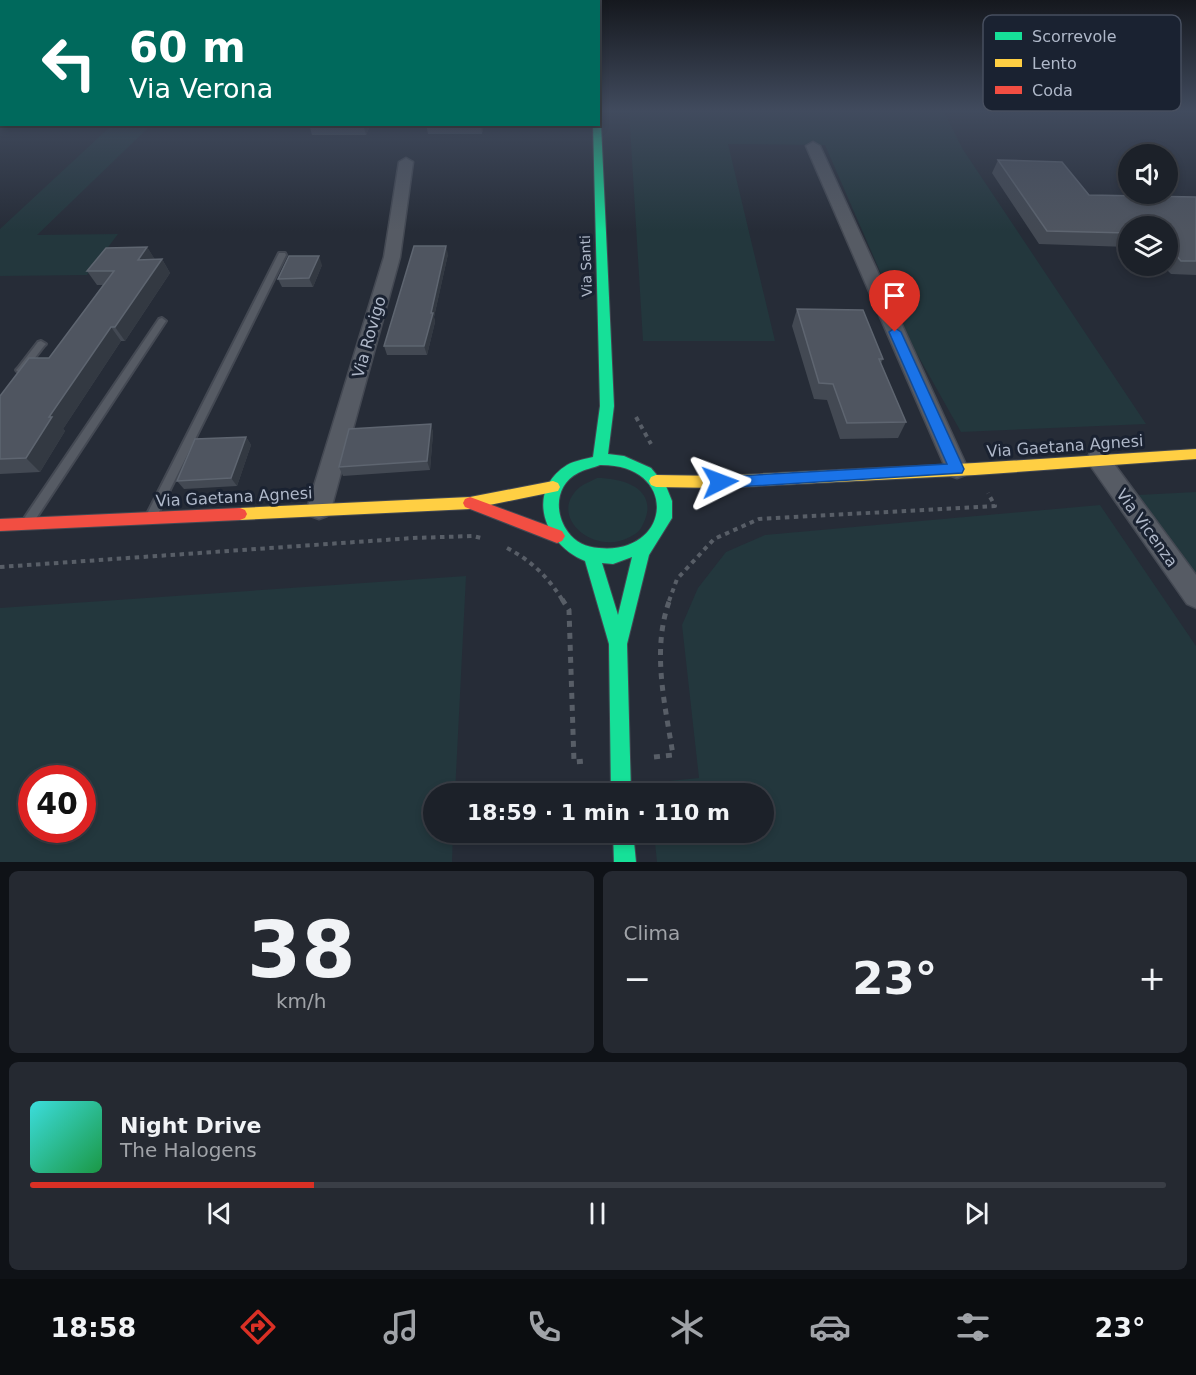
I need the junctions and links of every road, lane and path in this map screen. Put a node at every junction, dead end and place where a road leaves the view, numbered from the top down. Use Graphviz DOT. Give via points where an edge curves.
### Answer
graph roads {
  1 [pos="598,150"];
  2 [pos="815,150"];
  3 [pos="406,162"];
  4 [pos="282,255"];
  5 [pos="162,321"];
  6 [pos="41,344"];
  7 [pos="14,378"];
  8 [pos="607,406"];
  9 [pos="634,410"];
  10 [pos="655,448"];
  11 [pos="623,451"];
  12 [pos="1196,454"];
  13 [pos="1098,459"];
  14 [pos="600,460"];
  15 [pos="957,469"];
  16 [pos="975,469"];
  17 [pos="656,481"];
  18 [pos="720,482"];
  19 [pos="553,487"];
  20 [pos="702,494"];
  21 [pos="470,503"];
  22 [pos="320,509"];
  23 [pos="150,518"];
  24 [pos="0,525"];
  25 [pos="25,525"];
  26 [pos="557,537"];
  27 [pos="484,539"];
  28 [pos="505,547"];
  29 [pos="644,548"];
  30 [pos="592,557"];
  31 [pos="0,567"];
  32 [pos="1196,596"];
  33 [pos="618,644"];
  34 [pos="620,759"];
  35 [pos="621,783"];
  36 [pos="624,843"];
  37 [pos="625,862"];
  1 -- 8 [label="street, Via Santi"];
  2 -- 15 [label="street"];
  3 -- 22 [label="street, Via Rovigo" via="392,257"];
  4 -- 23 [label="lane"];
  5 -- 25 [label="lane"];
  6 -- 7 [label="lane"];
  8 -- 11 [label="street, Via Santi"];
  8 -- 14 [label="street, Via Santi"];
  9 -- 10 [label="path" via="643,433"];
  11 -- 14 [label="street"];
  11 -- 17 [label="street"];
  12 -- 13 [label="street, Via Gaetana Agnesi"];
  13 -- 16 [label="street, Via Gaetana Agnesi"];
  13 -- 32 [label="street, Via Vicenza"];
  14 -- 19 [label="street" via="572,468"];
  15 -- 16 [label="street, Via Gaetana Agnesi"];
  15 -- 18 [label="street, Via Gaetana Agnesi"];
  16 -- 34 [label="path" via="995,506 759,519 714,539 677,579 662,620 661,675 673,755"];
  17 -- 18 [label="street, Via Gaetana Agnesi"];
  17 -- 29 [label="street" via="670,513"];
  18 -- 20 [label="street"];
  19 -- 21 [label="street, Via Gaetana Agnesi"];
  19 -- 26 [label="street" via="547,512"];
  21 -- 22 [label="street, Via Gaetana Agnesi"];
  21 -- 26 [label="street, Via Gaetana Agnesi"];
  22 -- 23 [label="street, Via Gaetana Agnesi"];
  23 -- 25 [label="street, Via Gaetana Agnesi"];
  24 -- 25 [label="street, Via Gaetana Agnesi"];
  26 -- 30 [label="street"];
  27 -- 31 [label="path" via="413,538"];
  28 -- 34 [label="path" via="548,578 569,610 574,762"];
  29 -- 30 [label="street" via="619,557"];
  29 -- 33 [label="street"];
  30 -- 33 [label="street"];
  33 -- 34 [label="street"];
  34 -- 35 [label="street"];
  36 -- 37 [label="street"];
}
